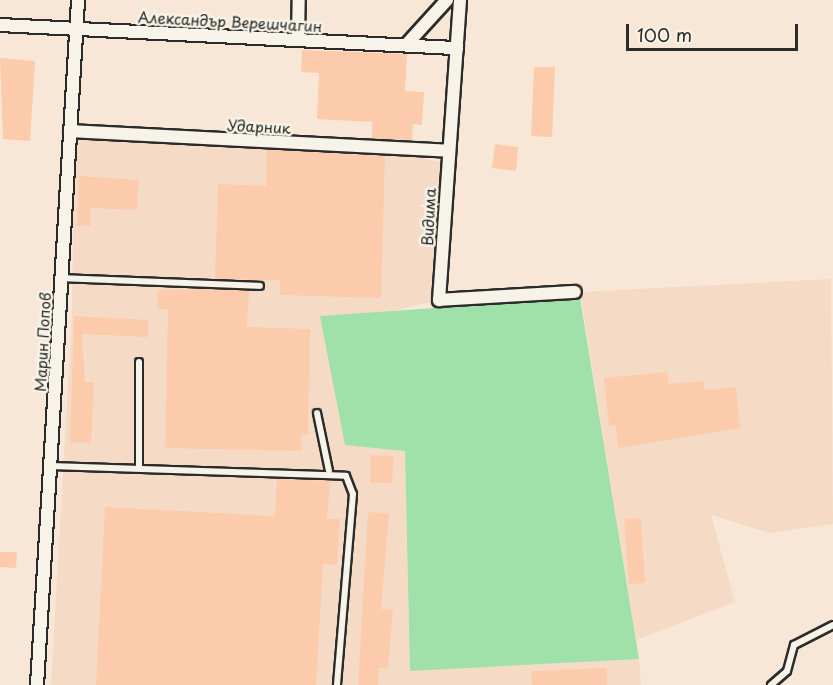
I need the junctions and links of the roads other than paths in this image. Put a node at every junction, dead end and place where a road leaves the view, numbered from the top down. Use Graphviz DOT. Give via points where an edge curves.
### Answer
graph roads {
  1 [pos="78,0"];
  2 [pos="299,0"];
  3 [pos="447,0"];
  4 [pos="460,0"];
  5 [pos="0,25"];
  6 [pos="76,28"];
  7 [pos="298,39"];
  8 [pos="406,45"];
  9 [pos="458,48"];
  10 [pos="70,131"];
  11 [pos="447,151"];
  12 [pos="61,278"];
  13 [pos="260,286"];
  14 [pos="575,292"];
  15 [pos="139,362"];
  16 [pos="317,413"];
  17 [pos="50,466"];
  18 [pos="139,467"];
  19 [pos="329,471"];
  20 [pos="833,625"];
  21 [pos="37,685"];
  22 [pos="337,685"];
  23 [pos="771,685"];
  1 -- 6 [label="street, Марин Попов"];
  2 -- 7 [label="street"];
  3 -- 8 [label="street"];
  4 -- 9 [label="street, Видима"];
  5 -- 6 [label="street, Александър Верешчагин"];
  6 -- 7 [label="street, Александър Верешчагин"];
  6 -- 10 [label="street, Марин Попов"];
  7 -- 8 [label="street, Александър Верешчагин"];
  8 -- 9 [label="street, Александър Верешчагин"];
  9 -- 11 [label="street, Видима"];
  10 -- 11 [label="street, Ударник"];
  10 -- 12 [label="street, Марин Попов"];
  11 -- 14 [label="street, Видима" via="440,300"];
  12 -- 13 [label="lane"];
  12 -- 17 [label="street, Марин Попов"];
  15 -- 18 [label="lane"];
  16 -- 19 [label="lane"];
  17 -- 18 [label="lane"];
  17 -- 21 [label="street, Марин Попов"];
  18 -- 19 [label="lane"];
  19 -- 22 [label="lane" via="346,476 353,494"];
  20 -- 23 [label="lane" via="794,645 787,671"];
}
